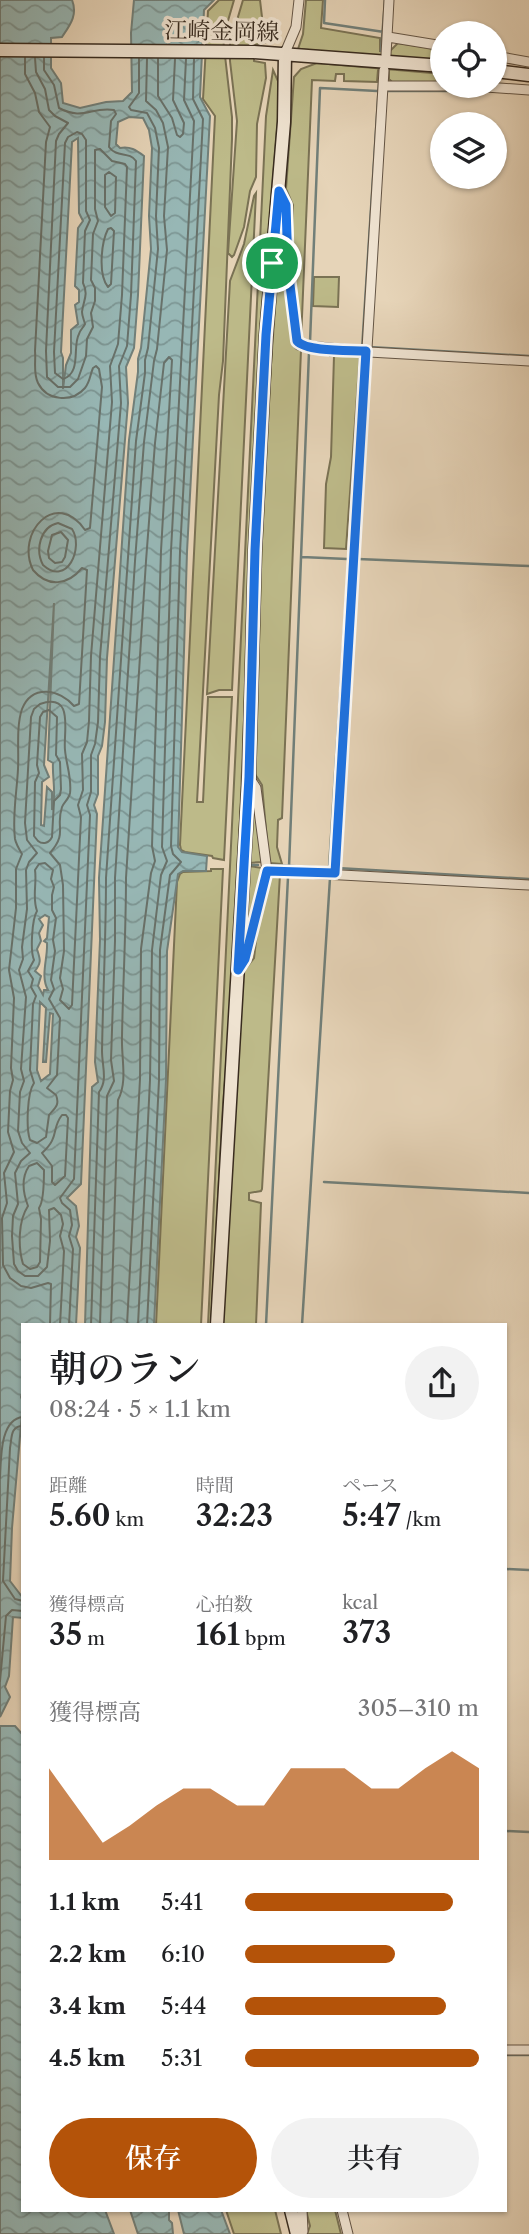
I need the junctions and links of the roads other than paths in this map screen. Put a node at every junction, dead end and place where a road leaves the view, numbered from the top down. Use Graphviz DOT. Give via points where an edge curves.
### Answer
graph roads {
  1 [pos="299,0"];
  2 [pos="389,0"];
  3 [pos="388,37"];
  4 [pos="430,44"];
  5 [pos="0,50"];
  6 [pos="285,54"];
  7 [pos="386,55"];
  8 [pos="507,58"];
  9 [pos="529,62"];
  10 [pos="430,65"];
  11 [pos="384,70"];
  12 [pos="507,72"];
  13 [pos="529,75"];
  14 [pos="384,86"];
  15 [pos="529,90"];
  16 [pos="279,191"];
  17 [pos="364,350"];
  18 [pos="529,361"];
  19 [pos="249,777"];
  20 [pos="267,871"];
  21 [pos="333,871"];
  22 [pos="529,885"];
  23 [pos="238,970"];
  24 [pos="217,1323"];
  25 [pos="507,2050"];
  26 [pos="529,2050"];
  27 [pos="292,2212"];
  28 [pos="302,2212"];
  29 [pos="342,2212"];
  30 [pos="297,2233"];
  31 [pos="348,2234"];
  1 -- 6 [label="street" via="296,27"];
  2 -- 3 [label="street"];
  3 -- 4 [label="street"];
  3 -- 7 [label="street"];
  5 -- 6 [label="street, 江崎金岡線"];
  6 -- 10 [label="street, 江崎金岡線"];
  6 -- 16 [label="street"];
  8 -- 9 [label="street"];
  11 -- 14 [label="street"];
  12 -- 13 [label="street"];
  14 -- 15 [label="street"];
  14 -- 17 [label="street"];
  16 -- 17 [label="street" via="286,205 288,269 299,345"];
  16 -- 19 [label="street" via="262,402"];
  17 -- 18 [label="street"];
  17 -- 21 [label="street"];
  19 -- 20 [label="street" via="256,788"];
  19 -- 23 [label="street"];
  20 -- 21 [label="street"];
  20 -- 23 [label="street" via="245,959"];
  21 -- 22 [label="street"];
  23 -- 24 [label="street"];
  25 -- 26 [label="street"];
  27 -- 30 [label="street"];
  28 -- 30 [label="street" via="303,2231"];
  29 -- 31 [label="street"];
}
